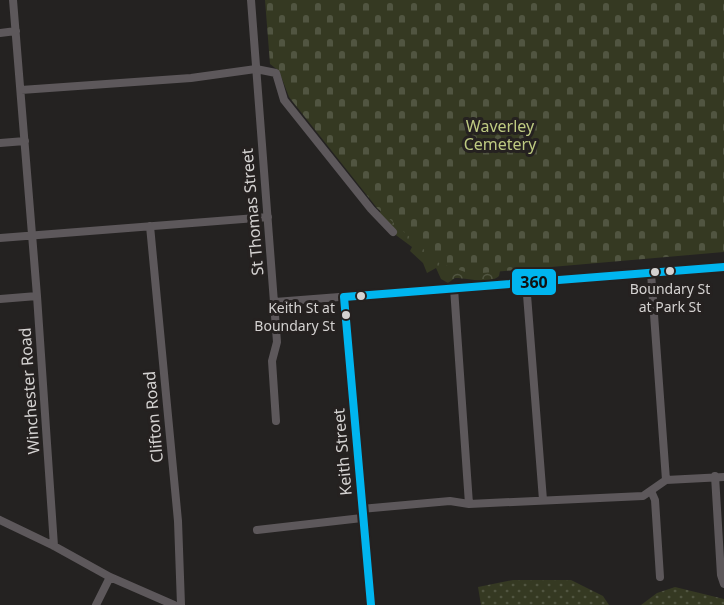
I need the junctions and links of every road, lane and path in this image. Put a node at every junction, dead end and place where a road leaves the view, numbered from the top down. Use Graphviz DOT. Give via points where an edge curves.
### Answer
graph roads {
  1 [pos="13,0"];
  2 [pos="251,0"];
  3 [pos="16,31"];
  4 [pos="0,33"];
  5 [pos="256,69"];
  6 [pos="21,90"];
  7 [pos="25,141"];
  8 [pos="0,143"];
  9 [pos="268,217"];
  10 [pos="150,226"];
  11 [pos="393,232"];
  12 [pos="33,235"];
  13 [pos="0,238"];
  14 [pos="724,267"];
  15 [pos="651,273"];
  16 [pos="526,282"];
  17 [pos="454,288"];
  18 [pos="38,296"];
  19 [pos="344,297"];
  20 [pos="0,299"];
  21 [pos="275,302"];
  22 [pos="276,421"];
  23 [pos="719,476"];
  24 [pos="666,480"];
  25 [pos="647,493"];
  26 [pos="543,500"];
  27 [pos="469,504"];
  28 [pos="361,508"];
  29 [pos="362,518"];
  30 [pos="0,520"];
  31 [pos="257,530"];
  32 [pos="54,546"];
  33 [pos="110,577"];
  34 [pos="660,577"];
  35 [pos="724,584"];
  36 [pos="96,605"];
  37 [pos="174,605"];
  38 [pos="181,605"];
  39 [pos="371,605"];
  1 -- 3 [label="street, Winchester Road"];
  2 -- 5 [label="street, St Thomas Street"];
  3 -- 4 [label="street"];
  3 -- 6 [label="street, Winchester Road"];
  5 -- 6 [label="street" via="191,78"];
  5 -- 9 [label="street, St Thomas Street"];
  5 -- 11 [label="street" via="276,73 284,99"];
  6 -- 7 [label="street, Winchester Road"];
  7 -- 8 [label="street"];
  7 -- 12 [label="street, Winchester Road"];
  9 -- 10 [label="street"];
  9 -- 21 [label="street, St Thomas Street"];
  10 -- 12 [label="street"];
  10 -- 38 [label="street, Clifton Road" via="178,521"];
  12 -- 13 [label="street"];
  12 -- 18 [label="street, Winchester Road"];
  14 -- 15 [label="street"];
  15 -- 16 [label="street"];
  15 -- 24 [label="street"];
  16 -- 17 [label="street"];
  16 -- 26 [label="street"];
  17 -- 19 [label="street"];
  17 -- 27 [label="street"];
  18 -- 20 [label="street"];
  18 -- 32 [label="street, Winchester Road"];
  19 -- 21 [label="street"];
  19 -- 28 [label="street, Keith Street"];
  21 -- 22 [label="street, St Thomas Street" via="277,342 272,361"];
  23 -- 24 [label="street"];
  23 -- 35 [label="street"];
  24 -- 25 [label="street"];
  25 -- 26 [label="street"];
  25 -- 34 [label="street" via="655,500"];
  26 -- 27 [label="street"];
  27 -- 28 [label="street" via="450,501"];
  28 -- 29 [label="street, Keith Street"];
  29 -- 31 [label="street"];
  29 -- 39 [label="street, Keith Street"];
  30 -- 32 [label="street"];
  32 -- 33 [label="street"];
  33 -- 36 [label="street"];
  33 -- 37 [label="street"];
}
